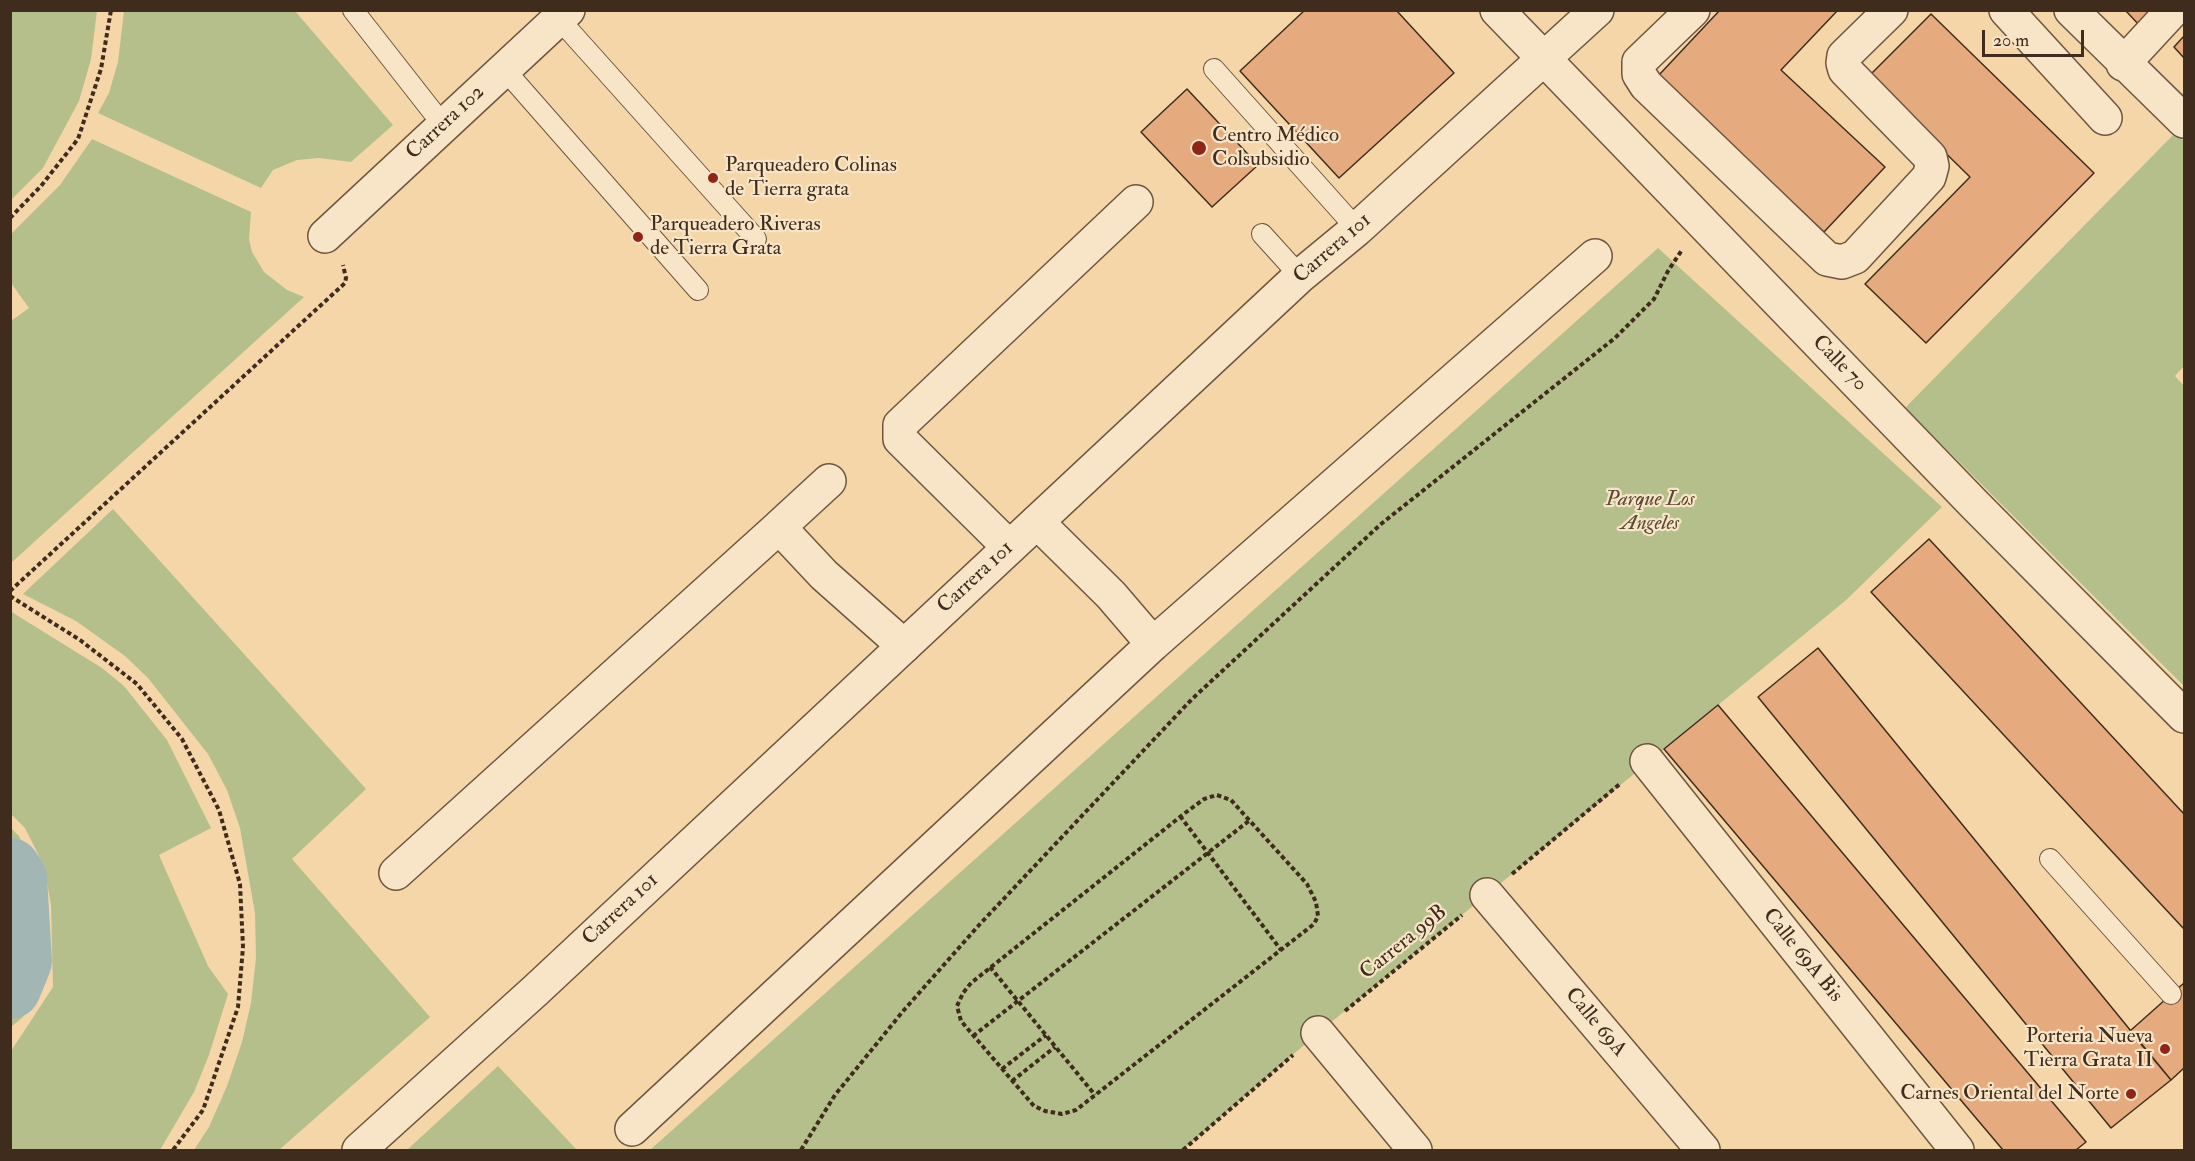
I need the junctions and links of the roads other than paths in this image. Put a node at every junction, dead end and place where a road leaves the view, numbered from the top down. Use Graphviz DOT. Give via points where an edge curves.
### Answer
graph roads {
  1 [pos="352,10"];
  2 [pos="1497,10"];
  3 [pos="1597,10"];
  4 [pos="1693,10"];
  5 [pos="1891,10"];
  6 [pos="2006,10"];
  7 [pos="2071,10"];
  8 [pos="2172,10"];
  9 [pos="564,15"];
  10 [pos="1545,60"];
  11 [pos="2123,64"];
  12 [pos="504,69"];
  13 [pos="1214,69"];
  14 [pos="2105,118"];
  15 [pos="2184,121"];
  16 [pos="443,125"];
  17 [pos="1136,202"];
  18 [pos="1357,229"];
  19 [pos="329,233"];
  20 [pos="1262,234"];
  21 [pos="756,239"];
  22 [pos="1595,256"];
  23 [pos="1300,276"];
  24 [pos="698,290"];
  25 [pos="829,481"];
  26 [pos="1037,522"];
  27 [pos="779,527"];
  28 [pos="1009,547"];
  29 [pos="1153,644"];
  30 [pos="904,646"];
  31 [pos="2184,716"];
  32 [pos="1647,761"];
  33 [pos="2050,859"];
  34 [pos="396,873"];
  35 [pos="1487,895"];
  36 [pos="2171,994"];
  37 [pos="1318,1033"];
  38 [pos="632,1129"];
  39 [pos="359,1150"];
  40 [pos="1415,1150"];
  41 [pos="1703,1150"];
  42 [pos="1957,1150"];
  1 -- 16 [label="lane"];
  2 -- 10 [label="street, Calle 70"];
  3 -- 10 [label="street, Carrera 101"];
  4 -- 5 [label="street" via="1639,62 1639,74 1827,259 1842,262 1855,257 1929,177 1932,166 1930,157 1845,70 1843,63 1844,56"];
  6 -- 14 [label="street"];
  7 -- 11 [label="street"];
  8 -- 11 [label="street"];
  9 -- 12 [label="street, Carrera 102"];
  9 -- 21 [label="lane"];
  10 -- 18 [label="street, Carrera 101"];
  10 -- 31 [label="street, Calle 70"];
  11 -- 15 [label="street"];
  12 -- 16 [label="street, Carrera 102"];
  12 -- 24 [label="lane"];
  13 -- 18 [label="lane"];
  16 -- 19 [label="street, Carrera 102"];
  17 -- 28 [label="street" via="900,425 900,439"];
  18 -- 23 [label="street, Carrera 101"];
  20 -- 23 [label="lane"];
  22 -- 29 [label="street"];
  23 -- 26 [label="street, Carrera 101"];
  25 -- 27 [label="street"];
  26 -- 28 [label="street, Carrera 101"];
  26 -- 29 [label="street" via="1111,595"];
  27 -- 30 [label="street" via="824,575"];
  27 -- 34 [label="street"];
  28 -- 30 [label="street, Carrera 101"];
  29 -- 38 [label="street"];
  30 -- 39 [label="street, Carrera 101"];
  32 -- 42 [label="street, Calle 69A Bis"];
  33 -- 36 [label="lane"];
  35 -- 41 [label="street, Calle 69A"];
  37 -- 40 [label="street"];
}
